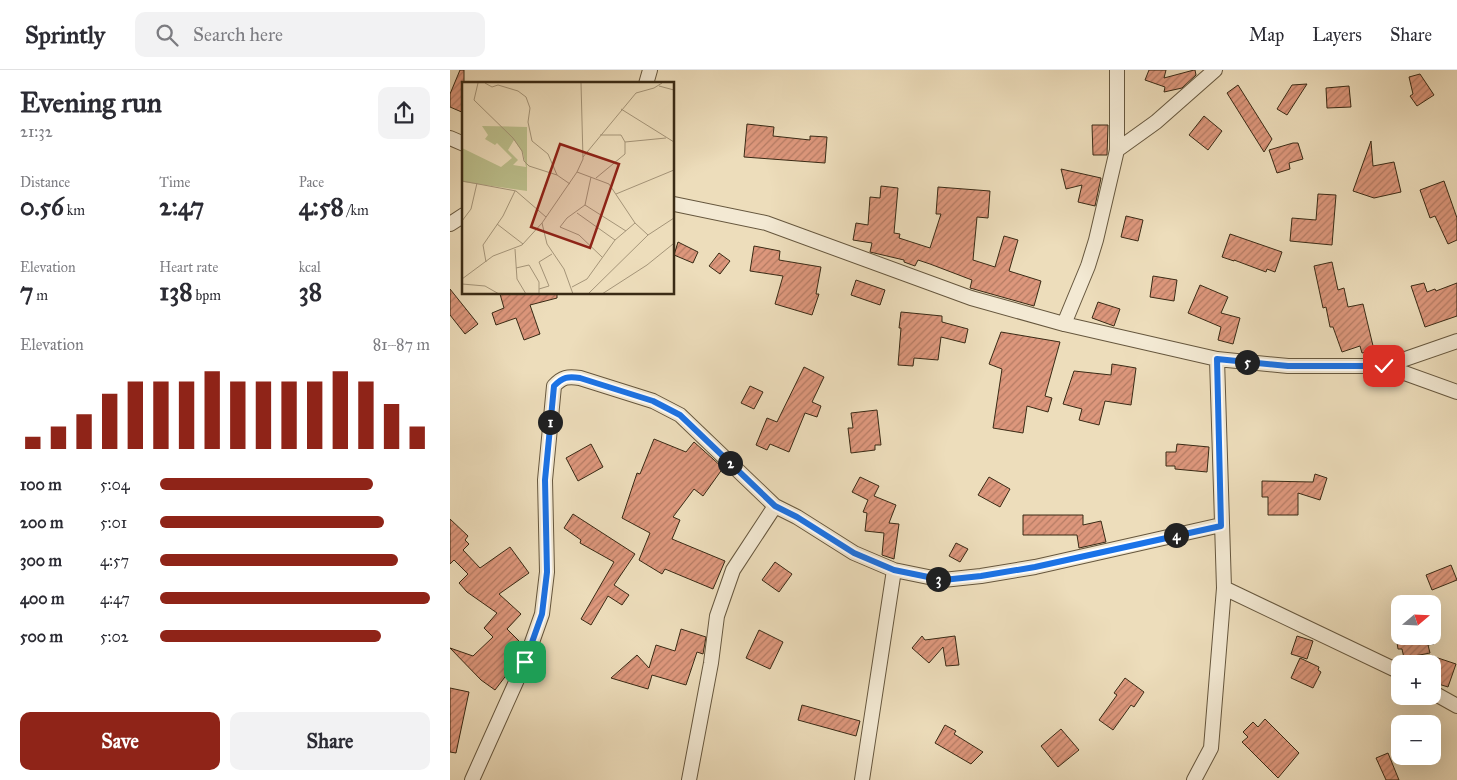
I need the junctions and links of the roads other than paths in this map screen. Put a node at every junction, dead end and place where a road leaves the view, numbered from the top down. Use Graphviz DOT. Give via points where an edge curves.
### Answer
graph roads {
  1 [pos="1116,70"];
  2 [pos="1215,70"];
  3 [pos="450,138"];
  4 [pos="462,143"];
  5 [pos="1117,150"];
  6 [pos="675,204"];
  7 [pos="462,216"];
  8 [pos="450,224"];
  9 [pos="1064,324"];
  10 [pos="1457,341"];
  11 [pos="1217,359"];
  12 [pos="1384,366"];
  13 [pos="1457,392"];
  14 [pos="775,506"];
  15 [pos="1221,526"];
  16 [pos="894,570"];
  17 [pos="1224,588"];
  18 [pos="1391,668"];
  19 [pos="1441,697"];
  20 [pos="1457,706"];
  21 [pos="472,780"];
  22 [pos="689,780"];
  23 [pos="862,780"];
  24 [pos="1194,780"];
  1 -- 5 [label="street"];
  2 -- 5 [label="street" via="1156,122"];
  3 -- 4 [label="street"];
  5 -- 9 [label="street" via="1096,240"];
  6 -- 9 [label="street" via="766,223 970,298"];
  7 -- 8 [label="street"];
  9 -- 11 [label="street"];
  10 -- 12 [label="street"];
  11 -- 12 [label="street" via="1288,366"];
  11 -- 15 [label="street"];
  12 -- 13 [label="street"];
  14 -- 16 [label="street" via="854,553"];
  14 -- 21 [label="street" via="680,415 653,401 580,378 568,376 560,379 554,386 545,480 547,572 542,614 525,662"];
  14 -- 22 [label="street" via="733,570 717,616"];
  15 -- 16 [label="street" via="981,576 943,580"];
  15 -- 17 [label="street"];
  16 -- 23 [label="street"];
  17 -- 18 [label="street"];
  17 -- 24 [label="street" via="1211,748"];
  19 -- 20 [label="street"];
}
